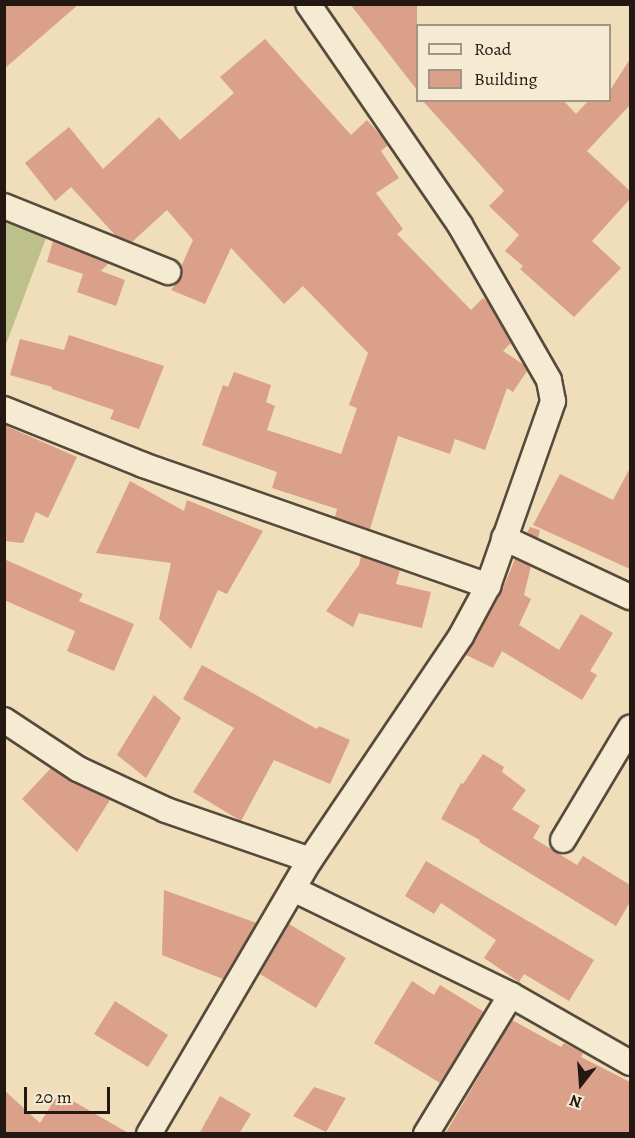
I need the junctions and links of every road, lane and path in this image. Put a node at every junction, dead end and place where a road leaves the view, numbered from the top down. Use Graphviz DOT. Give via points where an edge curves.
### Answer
graph roads {
  1 [pos="308,4"];
  2 [pos="4,206"];
  3 [pos="168,272"];
  4 [pos="4,409"];
  5 [pos="504,538"];
  6 [pos="488,585"];
  7 [pos="630,597"];
  8 [pos="4,720"];
  9 [pos="630,729"];
  10 [pos="563,840"];
  11 [pos="310,860"];
  12 [pos="293,889"];
  13 [pos="511,995"];
  14 [pos="630,1063"];
  15 [pos="426,1133"];
  16 [pos="149,1134"];
  1 -- 5 [label="street" via="460,225 553,392"];
  2 -- 3 [label="street"];
  4 -- 6 [label="street" via="143,465"];
  5 -- 6 [label="street"];
  5 -- 7 [label="street"];
  6 -- 11 [label="street" via="460,636"];
  8 -- 11 [label="street" via="78,769 166,810"];
  9 -- 10 [label="street"];
  11 -- 12 [label="street"];
  12 -- 13 [label="street"];
  12 -- 16 [label="street"];
  13 -- 14 [label="street"];
  13 -- 15 [label="street"];
}
